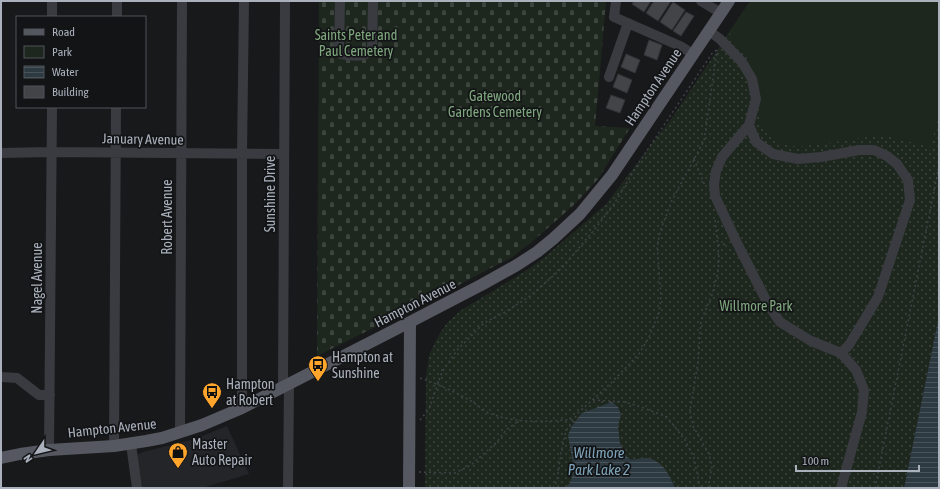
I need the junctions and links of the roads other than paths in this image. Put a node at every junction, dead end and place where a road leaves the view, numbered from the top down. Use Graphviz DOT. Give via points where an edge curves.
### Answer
graph roads {
  1 [pos="52,1"];
  2 [pos="117,1"];
  3 [pos="182,1"];
  4 [pos="244,1"];
  5 [pos="285,1"];
  6 [pos="340,1"];
  7 [pos="373,1"];
  8 [pos="616,1"];
  9 [pos="701,1"];
  10 [pos="729,1"];
  11 [pos="721,13"];
  12 [pos="52,16"];
  13 [pos="117,16"];
  14 [pos="628,23"];
  15 [pos="709,31"];
  16 [pos="693,54"];
  17 [pos="609,77"];
  18 [pos="52,108"];
  19 [pos="116,108"];
  20 [pos="749,125"];
  21 [pos="52,152"];
  22 [pos="116,152"];
  23 [pos="1,153"];
  24 [pos="181,153"];
  25 [pos="242,153"];
  26 [pos="284,154"];
  27 [pos="410,322"];
  28 [pos="841,353"];
  29 [pos="1,378"];
  30 [pos="286,385"];
  31 [pos="50,395"];
  32 [pos="242,408"];
  33 [pos="180,433"];
  34 [pos="131,444"];
  35 [pos="114,446"];
  36 [pos="49,450"];
  37 [pos="1,458"];
  38 [pos="137,488"];
  39 [pos="288,488"];
  40 [pos="409,488"];
  41 [pos="840,488"];
  1 -- 12 [label="street"];
  2 -- 13 [label="street"];
  3 -- 24 [label="street, Robert Avenue"];
  4 -- 25 [label="street"];
  5 -- 26 [label="street, Sunshine Drive"];
  6 -- 7 [label="street" via="339,50 341,54 349,55 366,55 372,49"];
  8 -- 14 [label="street" via="614,17"];
  9 -- 11 [label="street"];
  10 -- 11 [label="main road, Hampton Avenue"];
  11 -- 15 [label="main road, Hampton Avenue"];
  14 -- 16 [label="street"];
  14 -- 17 [label="street"];
  15 -- 16 [label="main road, Hampton Avenue"];
  15 -- 20 [label="street" via="742,62 752,79 756,98"];
  16 -- 27 [label="main road, Hampton Avenue" via="612,175 580,214 553,239 517,265"];
  18 -- 21 [label="street, Nagel Avenue"];
  19 -- 22 [label="street"];
  20 -- 28 [label="street" via="722,156 716,171 715,196 765,299 780,322 811,341"];
  20 -- 28 [label="street" via="756,142 773,154 798,159 874,150 897,164 908,180 910,200 878,297 850,345"];
  21 -- 22 [label="street, January Avenue"];
  21 -- 23 [label="street, January Avenue"];
  21 -- 31 [label="street, Nagel Avenue"];
  22 -- 24 [label="street, January Avenue"];
  22 -- 35 [label="street"];
  24 -- 25 [label="street, January Avenue"];
  24 -- 33 [label="street, Robert Avenue"];
  25 -- 26 [label="street, January Avenue"];
  25 -- 32 [label="street"];
  26 -- 30 [label="street, Sunshine Drive"];
  27 -- 30 [label="main road, Hampton Avenue"];
  27 -- 40 [label="main road"];
  28 -- 41 [label="street" via="856,370 864,390 862,412"];
  29 -- 31 [label="street" via="17,378 39,394"];
  30 -- 32 [label="main road, Hampton Avenue"];
  30 -- 39 [label="street, Sunshine Drive"];
  31 -- 36 [label="street, Nagel Avenue"];
  32 -- 33 [label="main road, Hampton Avenue"];
  33 -- 34 [label="main road, Hampton Avenue"];
  34 -- 35 [label="main road, Hampton Avenue"];
  34 -- 38 [label="street"];
  35 -- 36 [label="main road, Hampton Avenue"];
  36 -- 37 [label="main road, Hampton Avenue"];
}
